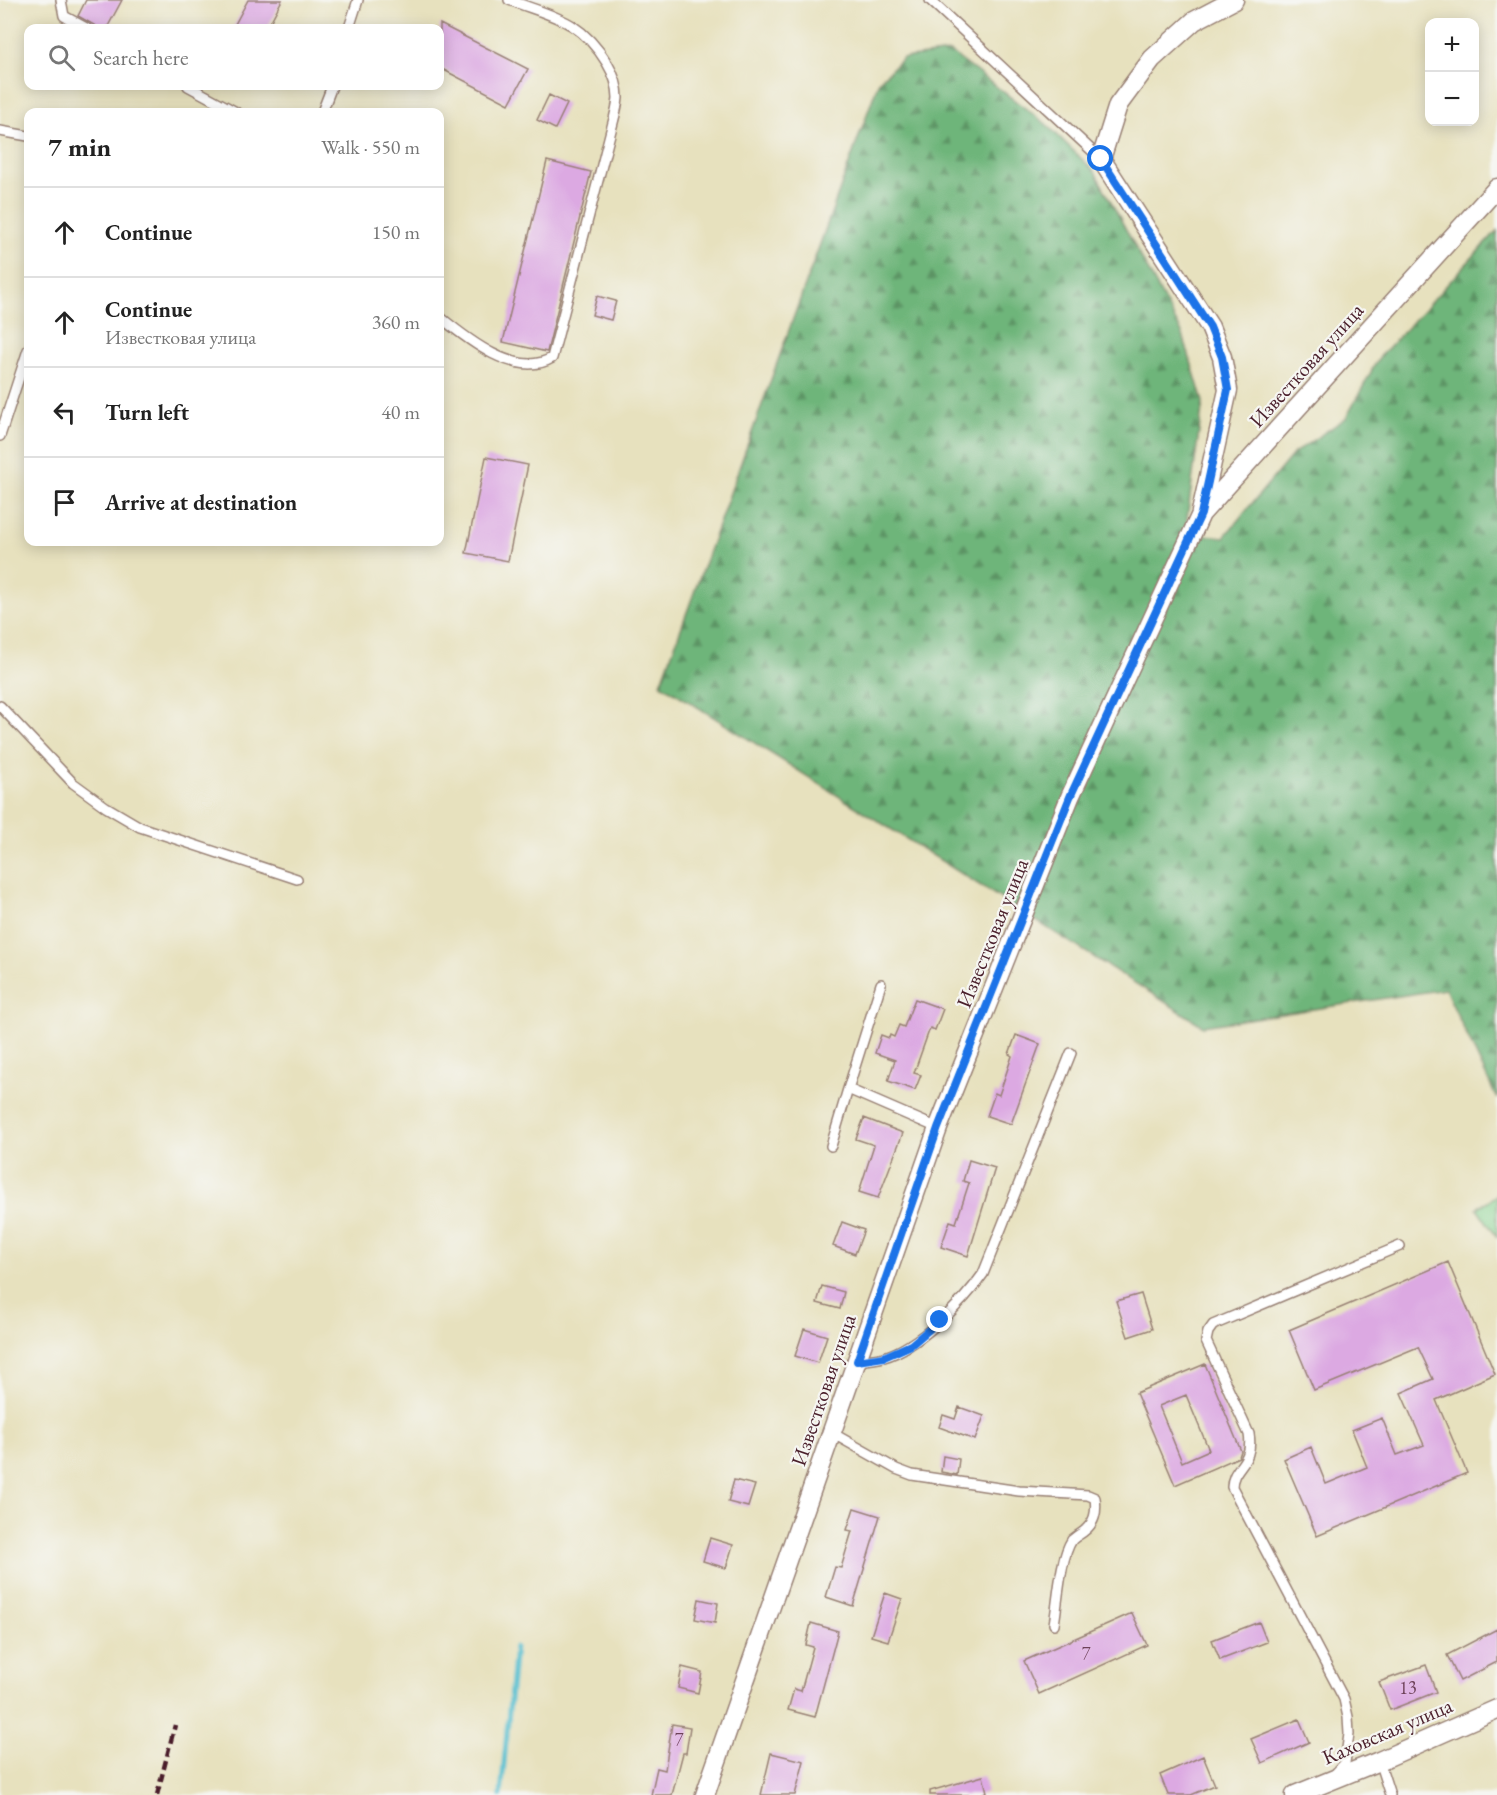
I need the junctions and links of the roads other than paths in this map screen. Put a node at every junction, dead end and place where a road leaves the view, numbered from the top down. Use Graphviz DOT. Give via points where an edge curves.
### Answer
graph roads {
  1 [pos="61,0"];
  2 [pos="358,0"];
  3 [pos="509,0"];
  4 [pos="930,0"];
  5 [pos="1234,0"];
  6 [pos="79,24"];
  7 [pos="350,24"];
  8 [pos="195,90"];
  9 [pos="330,90"];
  10 [pos="229,108"];
  11 [pos="324,108"];
  12 [pos="0,131"];
  13 [pos="24,135"];
  14 [pos="1101,159"];
  15 [pos="1497,188"];
  16 [pos="444,320"];
  17 [pos="24,362"];
  18 [pos="0,436"];
  19 [pos="1201,514"];
  20 [pos="0,706"];
  21 [pos="297,879"];
  22 [pos="881,984"];
  23 [pos="1071,1053"];
  24 [pos="848,1089"];
  25 [pos="938,1128"];
  26 [pos="831,1146"];
  27 [pos="1400,1246"];
  28 [pos="857,1361"];
  29 [pos="832,1433"];
  30 [pos="1054,1624"];
  31 [pos="1497,1709"];
  32 [pos="1378,1761"];
  33 [pos="1328,1781"];
  34 [pos="705,1795"];
  35 [pos="1295,1795"];
  36 [pos="1390,1795"];
  1 -- 6 [label="lane" via="64,16"];
  2 -- 7 [label="lane"];
  3 -- 16 [label="lane" via="562,19 580,30 596,45 613,74 618,97 552,358 543,364 520,364 489,352"];
  4 -- 14 [label="lane"];
  5 -- 14 [label="street" via="1194,21 1152,59 1118,105"];
  8 -- 10 [label="lane"];
  9 -- 11 [label="lane"];
  12 -- 13 [label="lane"];
  14 -- 19 [label="street" via="1210,327 1222,357 1228,390"];
  15 -- 19 [label="street, Известковая улица"];
  17 -- 18 [label="lane"];
  19 -- 25 [label="street, Известковая улица" via="1070,797"];
  20 -- 21 [label="lane" via="73,783 114,812 140,827"];
  22 -- 24 [label="lane"];
  23 -- 28 [label="lane" via="978,1281 963,1300 911,1345 884,1357"];
  24 -- 25 [label="lane"];
  24 -- 26 [label="lane"];
  25 -- 28 [label="street, Известковая улица"];
  27 -- 33 [label="lane" via="1214,1325 1206,1341 1249,1434 1249,1456 1232,1486 1344,1699 1348,1717 1345,1763"];
  28 -- 29 [label="street, Известковая улица"];
  29 -- 30 [label="lane" via="912,1475 1095,1498 1094,1519 1089,1528 1073,1539 1064,1560"];
  29 -- 34 [label="street, Известковая улица"];
  31 -- 32 [label="street, Каховская улица"];
  32 -- 33 [label="street, Каховская улица"];
  32 -- 36 [label="lane"];
  33 -- 35 [label="street, Каховская улица"];
}
